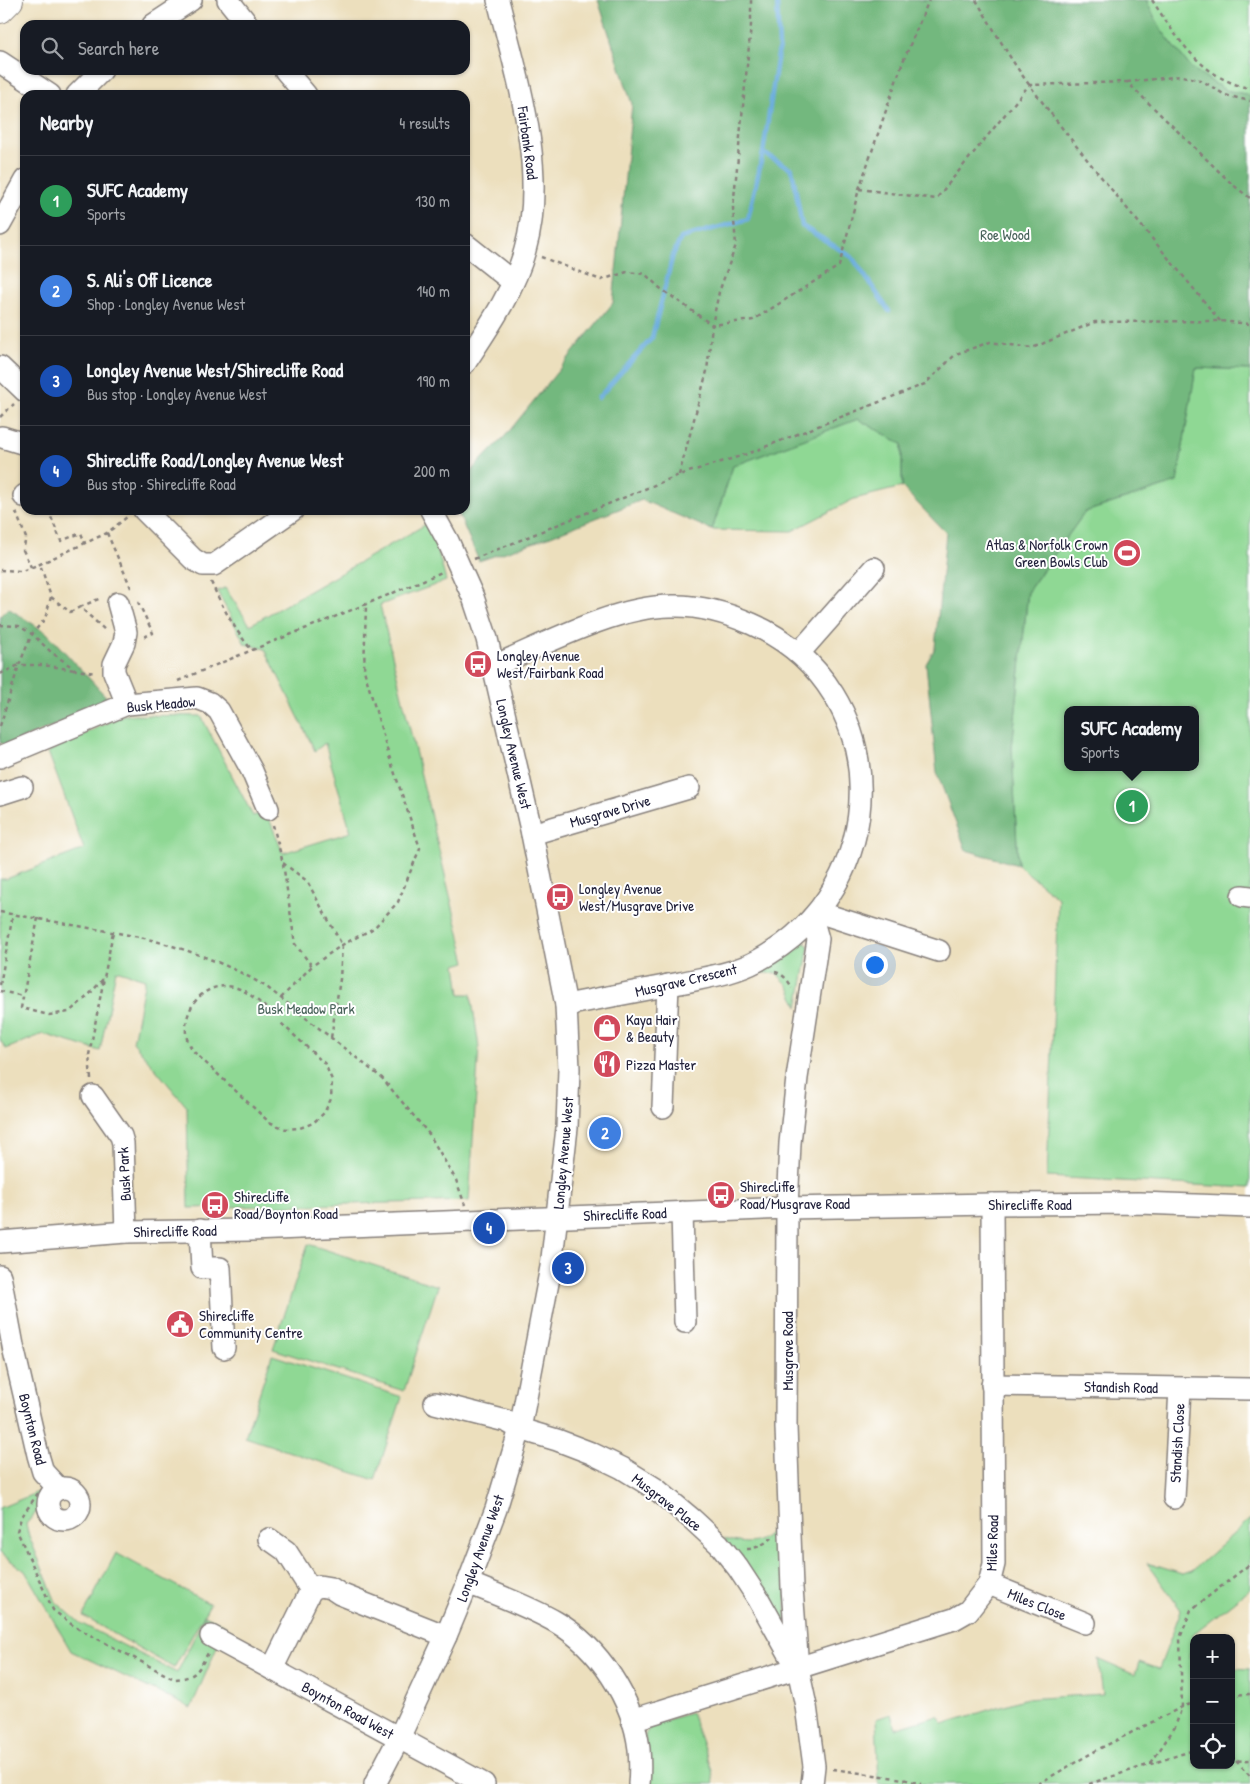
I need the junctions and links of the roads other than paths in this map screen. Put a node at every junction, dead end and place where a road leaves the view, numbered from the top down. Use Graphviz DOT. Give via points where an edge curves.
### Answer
graph roads {
  1 [pos="9,0"];
  2 [pos="191,0"];
  3 [pos="228,0"];
  4 [pos="498,0"];
  5 [pos="0,9"];
  6 [pos="161,20"];
  7 [pos="244,20"];
  8 [pos="0,62"];
  9 [pos="97,75"];
  10 [pos="289,75"];
  11 [pos="42,90"];
  12 [pos="82,90"];
  13 [pos="302,90"];
  14 [pos="20,189"];
  15 [pos="0,225"];
  16 [pos="470,248"];
  17 [pos="512,282"];
  18 [pos="470,355"];
  19 [pos="0,367"];
  20 [pos="20,386"];
  21 [pos="2,437"];
  22 [pos="20,442"];
  23 [pos="138,515"];
  24 [pos="286,515"];
  25 [pos="433,515"];
  26 [pos="874,568"];
  27 [pos="118,603"];
  28 [pos="799,653"];
  29 [pos="494,666"];
  30 [pos="127,704"];
  31 [pos="0,757"];
  32 [pos="22,786"];
  33 [pos="689,788"];
  34 [pos="0,794"];
  35 [pos="268,809"];
  36 [pos="532,834"];
  37 [pos="815,915"];
  38 [pos="939,951"];
  39 [pos="668,985"];
  40 [pos="566,1005"];
  41 [pos="93,1096"];
  42 [pos="663,1107"];
  43 [pos="992,1204"];
  44 [pos="1250,1207"];
  45 [pos="787,1208"];
  46 [pos="682,1212"];
  47 [pos="558,1217"];
  48 [pos="200,1230"];
  49 [pos="126,1232"];
  50 [pos="0,1242"];
  51 [pos="0,1276"];
  52 [pos="685,1322"];
  53 [pos="224,1348"];
  54 [pos="992,1385"];
  55 [pos="1180,1388"];
  56 [pos="1250,1389"];
  57 [pos="435,1403"];
  58 [pos="520,1429"];
  59 [pos="52,1481"];
  60 [pos="1174,1498"];
  61 [pos="269,1539"];
  62 [pos="468,1583"];
  63 [pos="989,1584"];
  64 [pos="792,1588"];
  65 [pos="311,1590"];
  66 [pos="759,1600"];
  67 [pos="1085,1623"];
  68 [pos="446,1636"];
  69 [pos="213,1637"];
  70 [pos="272,1669"];
  71 [pos="798,1669"];
  72 [pos="632,1720"];
  73 [pos="399,1738"];
  74 [pos="813,1775"];
  75 [pos="375,1784"];
  76 [pos="484,1784"];
  77 [pos="639,1784"];
  1 -- 5 [label="main road"];
  2 -- 6 [label="street"];
  3 -- 7 [label="street"];
  4 -- 17 [label="street, Fairbank Road" via="529,136 534,185 530,231"];
  8 -- 11 [label="street"];
  9 -- 12 [label="street"];
  10 -- 13 [label="street"];
  14 -- 15 [label="street"];
  16 -- 17 [label="street"];
  17 -- 18 [label="street, Fairbank Road"];
  19 -- 20 [label="street"];
  21 -- 22 [label="street"];
  23 -- 24 [label="street" via="193,559 203,565 214,565"];
  25 -- 29 [label="street, Longley Avenue West" via="473,597"];
  26 -- 28 [label="street"];
  27 -- 30 [label="street" via="126,632 114,672"];
  28 -- 29 [label="street, Musgrave Crescent" via="770,632 736,617 704,608 670,606 635,610 596,623"];
  28 -- 37 [label="street, Musgrave Crescent" via="813,666 841,708 852,735 861,793 851,854 836,886"];
  29 -- 36 [label="street, Longley Avenue West"];
  30 -- 31 [label="street, Busk Meadow"];
  30 -- 35 [label="street, Busk Meadow" via="197,698 210,703 219,711 252,771"];
  32 -- 34 [label="street"];
  33 -- 36 [label="street, Musgrave Drive"];
  36 -- 40 [label="street, Longley Avenue West"];
  37 -- 38 [label="street"];
  37 -- 39 [label="street, Musgrave Crescent" via="788,940 757,961 729,972"];
  37 -- 45 [label="street, Musgrave Road" via="818,938 790,1143"];
  39 -- 40 [label="street, Musgrave Crescent"];
  39 -- 42 [label="street"];
  40 -- 47 [label="street, Longley Avenue West" via="567,1128"];
  41 -- 49 [label="street, Busk Park" via="123,1143"];
  43 -- 44 [label="street, Shirecliffe Road" via="1140,1203"];
  43 -- 45 [label="street, Shirecliffe Road"];
  43 -- 54 [label="street, Miles Road"];
  45 -- 46 [label="street, Shirecliffe Road"];
  45 -- 64 [label="street, Musgrave Road" via="786,1427"];
  46 -- 47 [label="street, Shirecliffe Road"];
  46 -- 52 [label="street"];
  47 -- 48 [label="street, Shirecliffe Road"];
  47 -- 58 [label="street, Longley Avenue West"];
  48 -- 49 [label="street, Shirecliffe Road"];
  48 -- 53 [label="street" via="202,1268 220,1268"];
  49 -- 50 [label="street, Shirecliffe Road"];
  51 -- 59 [label="street, Boynton Road" via="38,1455"];
  54 -- 55 [label="street, Standish Road"];
  54 -- 63 [label="street, Miles Road" via="994,1564"];
  55 -- 56 [label="street, Standish Road"];
  55 -- 60 [label="street, Standish Close"];
  57 -- 58 [label="street, Musgrave Place" via="506,1421"];
  58 -- 62 [label="street, Longley Avenue West" via="496,1509"];
  58 -- 66 [label="street, Musgrave Place" via="557,1440 622,1468 656,1489 718,1544"];
  61 -- 65 [label="street" via="286,1551"];
  62 -- 68 [label="street, Longley Avenue West"];
  62 -- 72 [label="street" via="557,1622 581,1640 599,1659 618,1688"];
  63 -- 67 [label="street, Miles Close"];
  63 -- 71 [label="street, Miles Road" via="968,1611 954,1619"];
  64 -- 66 [label="street"];
  64 -- 71 [label="street, Musgrave Road"];
  65 -- 68 [label="street" via="319,1586 332,1588"];
  65 -- 70 [label="street"];
  66 -- 71 [label="street, Musgrave Place"];
  68 -- 73 [label="street, Longley Avenue West"];
  69 -- 70 [label="street, Boynton Road West"];
  70 -- 73 [label="street, Boynton Road West"];
  71 -- 72 [label="street, Miles Road"];
  71 -- 74 [label="street, Musgrave Road" via="806,1706"];
  72 -- 77 [label="street" via="639,1749"];
  73 -- 75 [label="street, Longley Avenue West"];
  73 -- 76 [label="street, Boynton Road West"];
}
